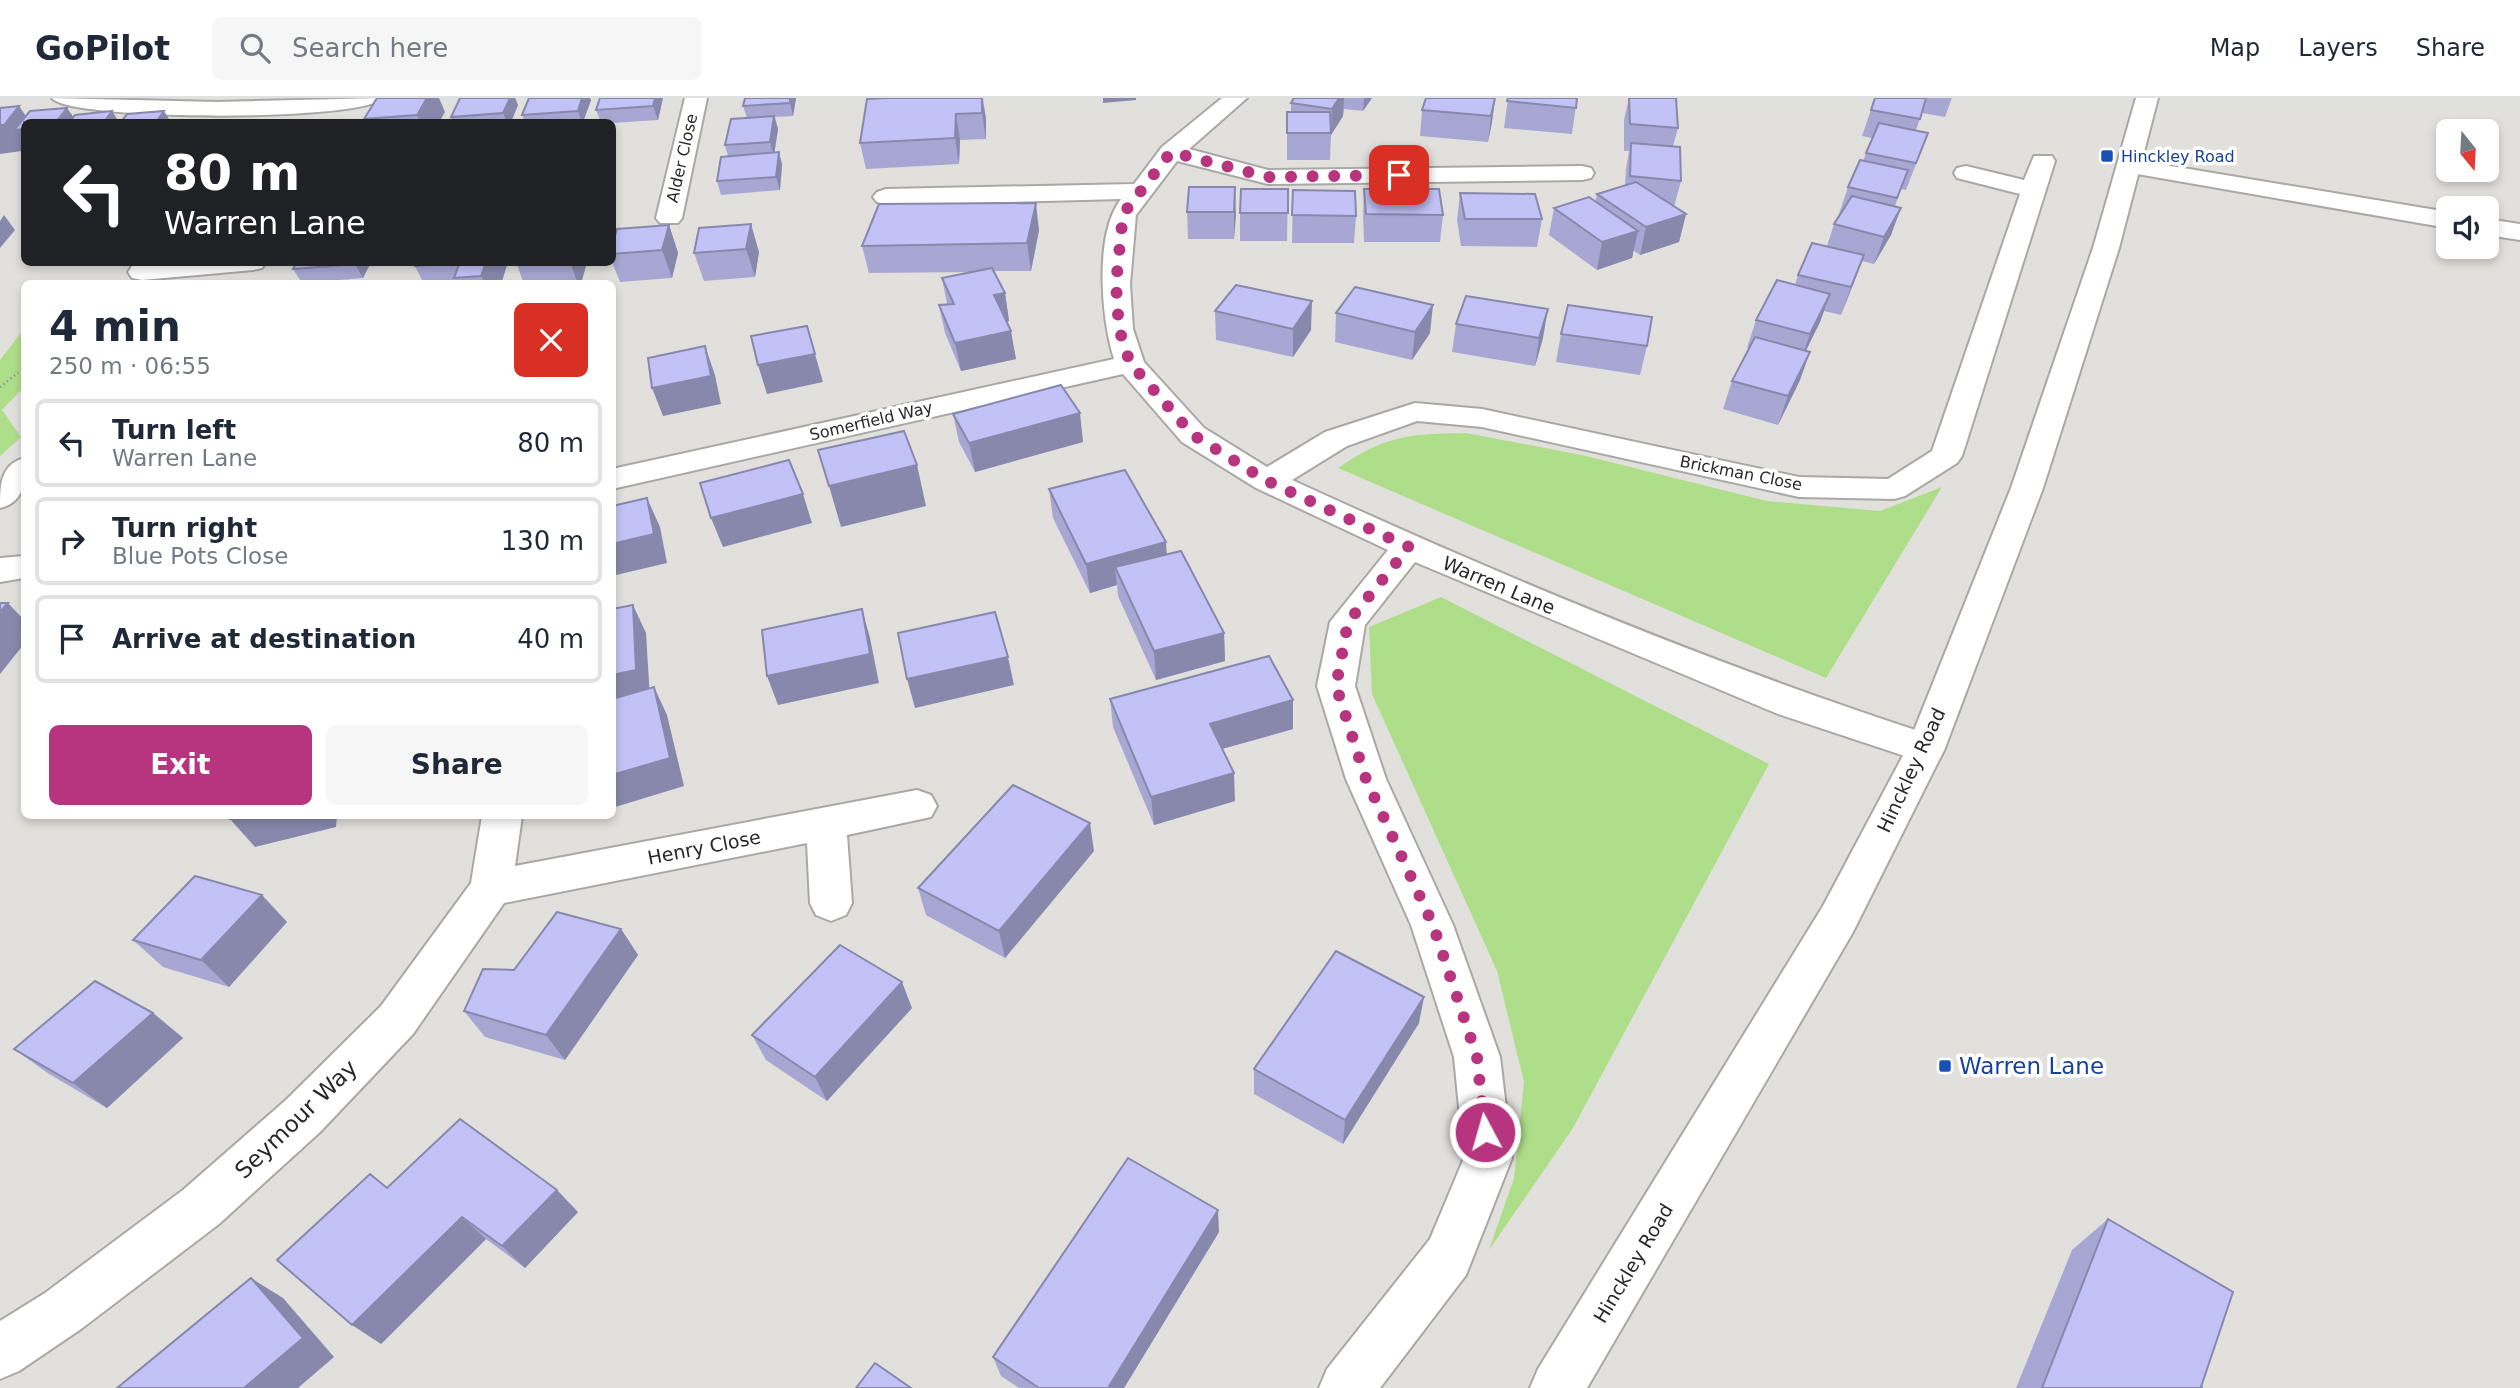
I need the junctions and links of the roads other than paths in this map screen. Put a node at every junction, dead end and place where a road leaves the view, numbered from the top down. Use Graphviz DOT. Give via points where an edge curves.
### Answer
graph roads {
  1 [pos="63,98"];
  2 [pos="696,98"];
  3 [pos="1236,98"];
  4 [pos="2147,98"];
  5 [pos="367,99"];
  6 [pos="357,119"];
  7 [pos="1171,152"];
  8 [pos="2043,161"];
  9 [pos="2129,166"];
  10 [pos="1582,173"];
  11 [pos="1966,173"];
  12 [pos="2033,190"];
  13 [pos="1141,191"];
  14 [pos="886,197"];
  15 [pos="669,218"];
  16 [pos="2436,218"];
  17 [pos="2499,229"];
  18 [pos="2520,232"];
  19 [pos="209,266"];
  20 [pos="142,272"];
  21 [pos="1130,363"];
  22 [pos="21,472"];
  23 [pos="616,478"];
  24 [pos="1267,481"];
  25 [pos="0,498"];
  26 [pos="1409,547"];
  27 [pos="21,567"];
  28 [pos="0,570"];
  29 [pos="1926,748"];
  30 [pos="916,806"];
  31 [pos="502,819"];
  32 [pos="827,823"];
  33 [pos="491,888"];
  34 [pos="831,903"];
  35 [pos="0,1352"];
  36 [pos="1346,1388"];
  37 [pos="1557,1388"];
  1 -- 5 [label="street" via="134,107 233,111"];
  2 -- 15 [label="street, Alder Close"];
  3 -- 7 [label="street, Warren Lane"];
  4 -- 9 [label="street, Hinckley Road"];
  5 -- 6 [label="street"];
  7 -- 10 [label="street" via="1268,177"];
  7 -- 13 [label="street, Warren Lane"];
  8 -- 12 [label="street, Brickman Close"];
  9 -- 16 [label="street"];
  9 -- 29 [label="street, Hinckley Road" via="2026,488"];
  11 -- 12 [label="street"];
  12 -- 24 [label="street, Brickman Close" via="1945,456 1894,489 1799,487 1482,418 1415,412 1336,439"];
  13 -- 14 [label="street"];
  13 -- 21 [label="street, Warren Lane" via="1123,214 1116,284 1119,329"];
  17 -- 18 [label="street"];
  19 -- 20 [label="street"];
  21 -- 23 [label="street, Somerfield Way"];
  21 -- 24 [label="street, Warren Lane" via="1193,435"];
  22 -- 25 [label="street"];
  24 -- 26 [label="street, Warren Lane"];
  26 -- 29 [label="street, Warren Lane" via="1791,704"];
  26 -- 36 [label="street" via="1348,622 1336,686 1366,779 1433,925 1477,1057 1488,1158 1448,1256"];
  27 -- 28 [label="street"];
  29 -- 37 [label="street, Hinckley Road" via="1832,931"];
  30 -- 32 [label="street, Henry Close"];
  31 -- 33 [label="street, Seymour Way"];
  32 -- 33 [label="street, Henry Close"];
  32 -- 34 [label="street"];
  33 -- 35 [label="street, Seymour Way" via="397,1020 303,1116 201,1207 63,1311"];
}
